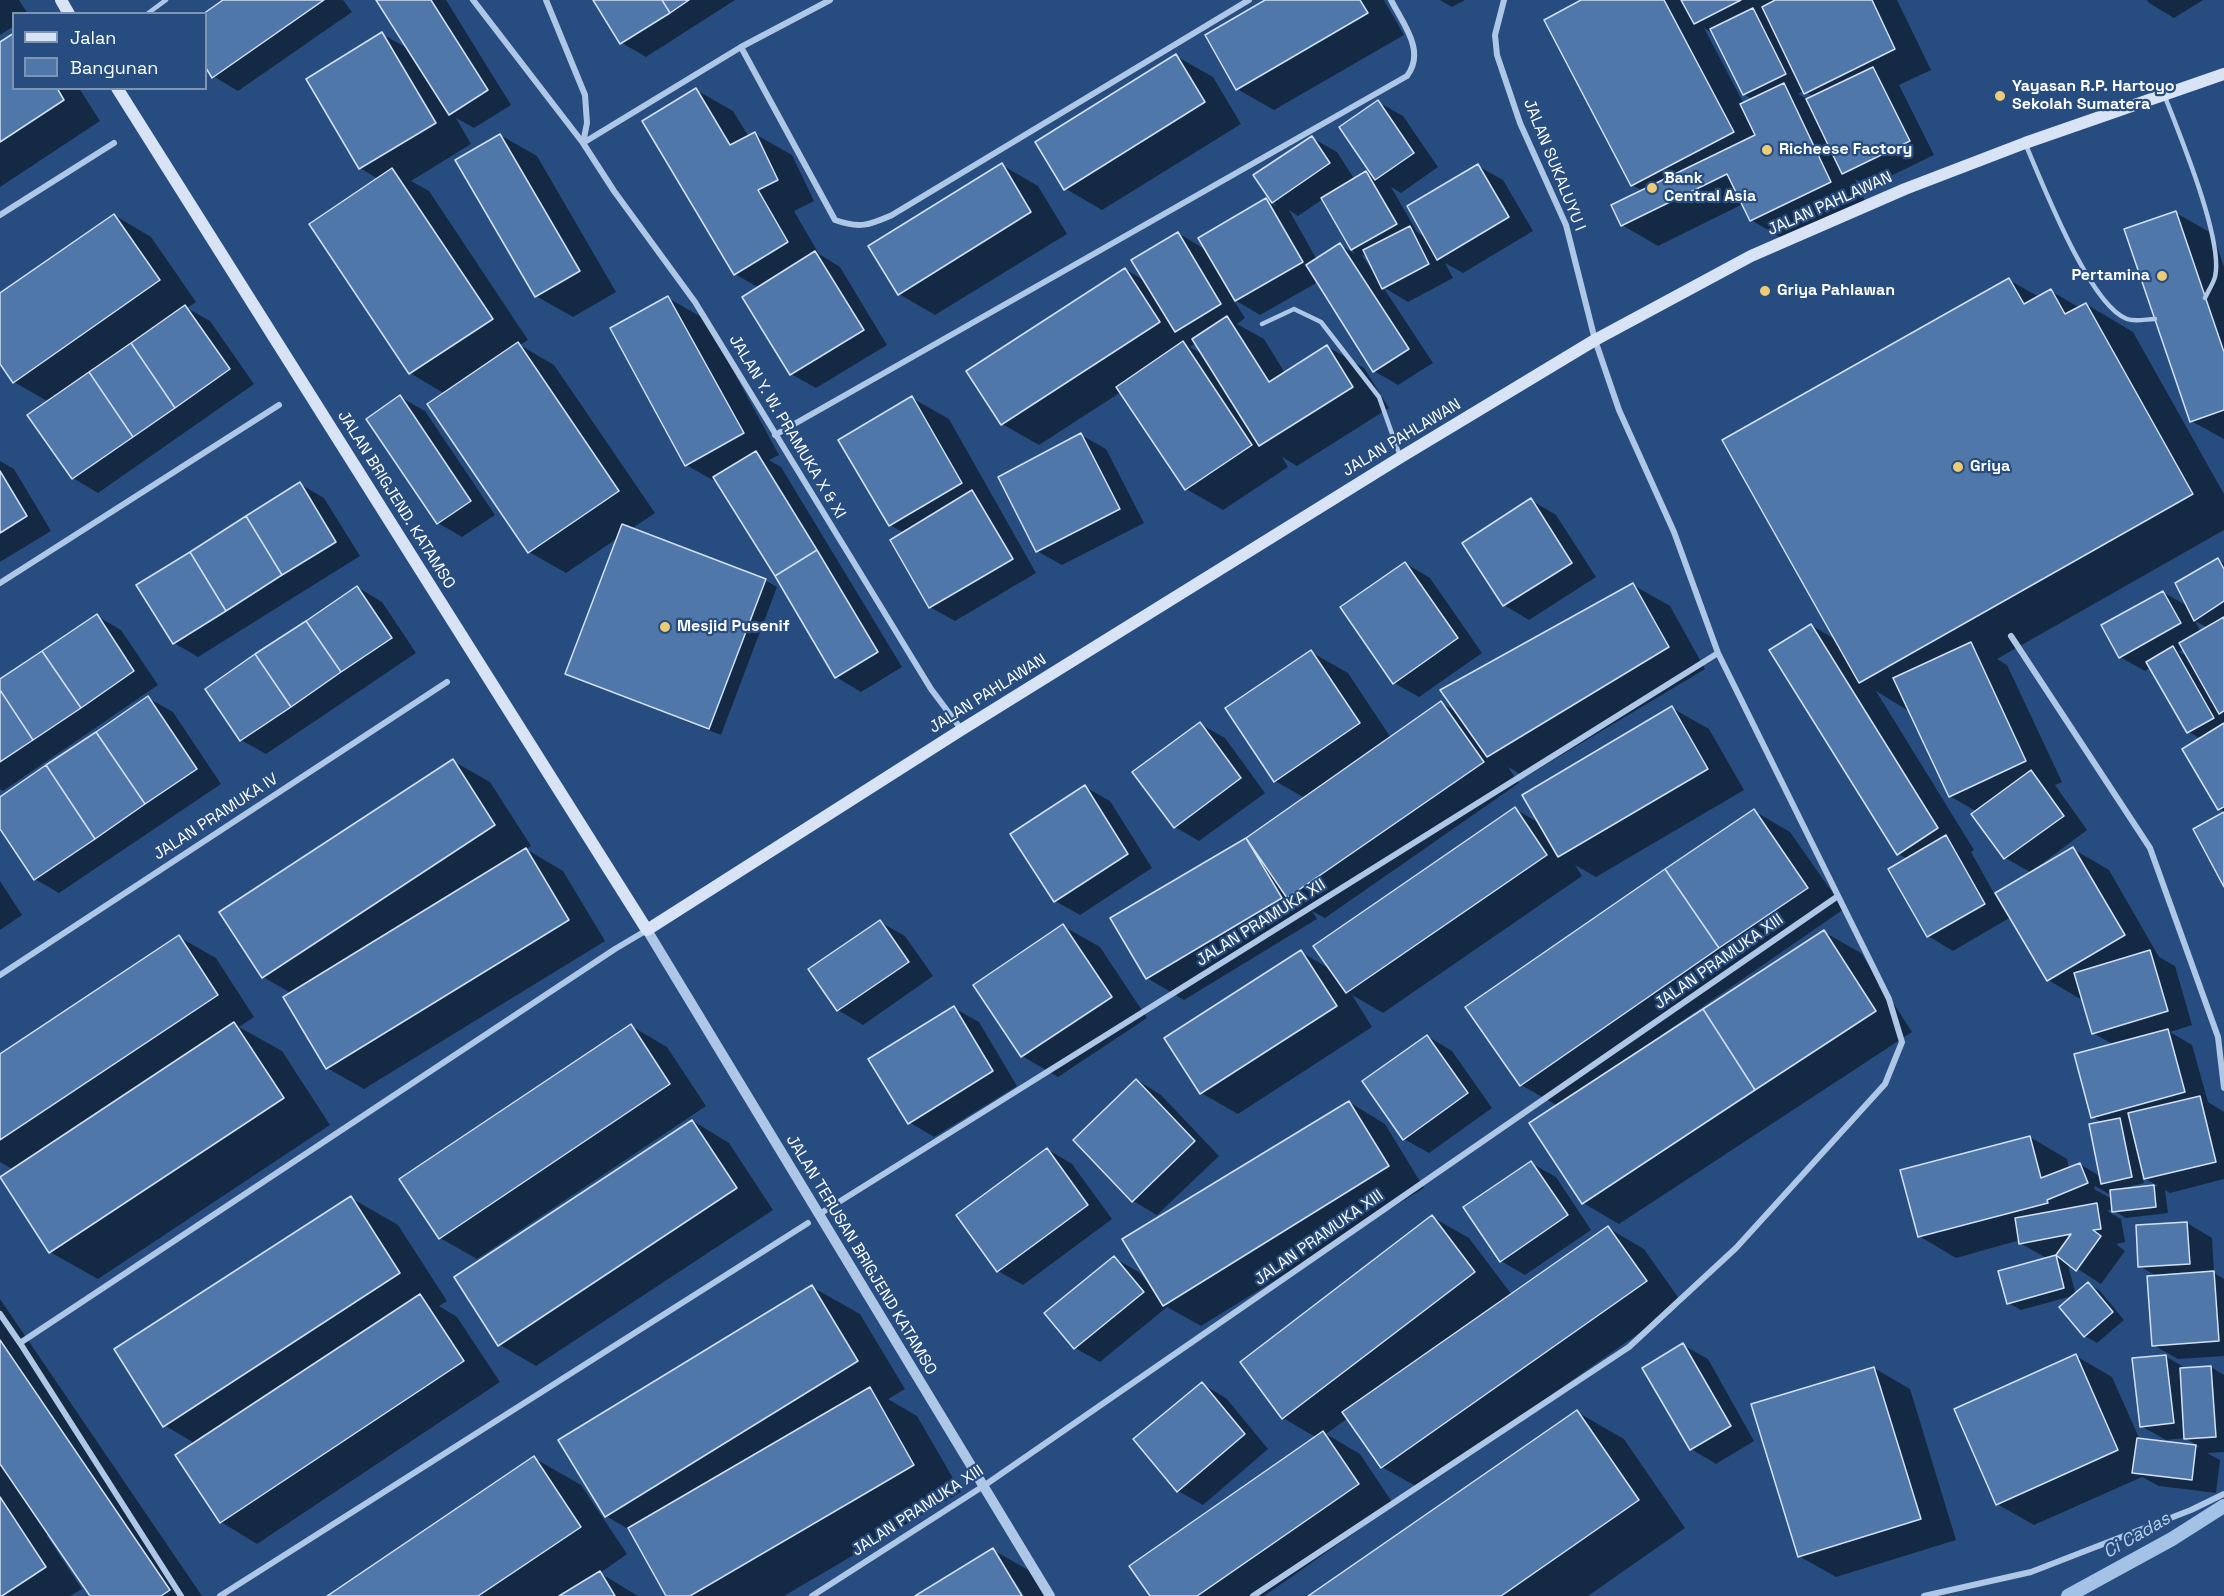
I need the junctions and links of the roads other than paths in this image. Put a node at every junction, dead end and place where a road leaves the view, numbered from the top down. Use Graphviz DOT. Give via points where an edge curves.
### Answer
graph roads {
  1 [pos="166,0"];
  2 [pos="473,0"];
  3 [pos="546,0"];
  4 [pos="830,0"];
  5 [pos="1249,0"];
  6 [pos="1390,0"];
  7 [pos="1503,0"];
  8 [pos="150,12"];
  9 [pos="741,47"];
  10 [pos="2224,74"];
  11 [pos="118,90"];
  12 [pos="2164,94"];
  13 [pos="114,143"];
  14 [pos="584,143"];
  15 [pos="2025,143"];
  16 [pos="0,215"];
  17 [pos="2205,298"];
  18 [pos="2155,319"];
  19 [pos="1262,324"];
  20 [pos="1595,340"];
  21 [pos="279,405"];
  22 [pos="775,435"];
  23 [pos="1401,457"];
  24 [pos="0,583"];
  25 [pos="2011,636"];
  26 [pos="1718,653"];
  27 [pos="447,682"];
  28 [pos="961,730"];
  29 [pos="1838,896"];
  30 [pos="647,930"];
  31 [pos="0,975"];
  32 [pos="2221,1035"];
  33 [pos="2224,1088"];
  34 [pos="818,1215"];
  35 [pos="808,1223"];
  36 [pos="0,1314"];
  37 [pos="20,1343"];
  38 [pos="985,1485"];
  39 [pos="2224,1494"];
  40 [pos="182,1596"];
  41 [pos="220,1596"];
  42 [pos="812,1596"];
  43 [pos="1050,1596"];
  44 [pos="1253,1596"];
  45 [pos="1924,1596"];
  1 -- 8 [label="lane"];
  2 -- 14 [label="street, JALAN Y. W. PRAMUKA X & XI"];
  3 -- 14 [label="street" via="585,95"];
  4 -- 9 [label="street"];
  5 -- 9 [label="street" via="892,215 867,226 835,220"];
  6 -- 22 [label="street" via="1414,46 1414,67 1407,76"];
  7 -- 20 [label="street, JALAN SUKALUYU I" via="1495,35 1497,55 1520,123 1566,225"];
  9 -- 14 [label="street"];
  10 -- 12 [label="main road, JALAN PAHLAWAN"];
  11 -- 30 [label="main road, JALAN BRIGJEND. KATAMSO"];
  12 -- 15 [label="main road, JALAN PAHLAWAN"];
  12 -- 17 [label="lane" via="2215,246 2215,276"];
  13 -- 16 [label="street"];
  14 -- 22 [label="street, JALAN Y. W. PRAMUKA X & XI" via="695,302"];
  15 -- 18 [label="lane" via="2071,248 2105,303 2128,320"];
  15 -- 20 [label="main road, JALAN PAHLAWAN" via="1778,244"];
  19 -- 23 [label="lane" via="1294,309 1321,322 1379,397"];
  20 -- 23 [label="main road, JALAN PAHLAWAN"];
  20 -- 26 [label="street, JALAN SUKALUYU I" via="1619,410 1674,531"];
  21 -- 24 [label="street"];
  22 -- 28 [label="street, JALAN Y. W. PRAMUKA X & XI" via="931,689"];
  23 -- 28 [label="main road, JALAN PAHLAWAN"];
  25 -- 32 [label="street" via="2150,848"];
  26 -- 29 [label="street, JALAN SUKALUYU I"];
  26 -- 34 [label="street, JALAN PRAMUKA XII"];
  27 -- 31 [label="street, JALAN PRAMUKA IV"];
  28 -- 30 [label="main road, JALAN PAHLAWAN"];
  29 -- 38 [label="street, JALAN PRAMUKA XIII"];
  29 -- 44 [label="street, JALAN SUKALUYU I" via="1889,999 1902,1042 1885,1084 1736,1248 1629,1347"];
  30 -- 34 [label="street, JALAN TERUSAN BRIGJEND KATAMSO"];
  30 -- 37 [label="street"];
  32 -- 33 [label="street"];
  34 -- 38 [label="street, JALAN TERUSAN BRIGJEND KATAMSO"];
  35 -- 41 [label="street"];
  36 -- 37 [label="street"];
  37 -- 40 [label="street"];
  38 -- 42 [label="street, JALAN PRAMUKA XIII"];
  38 -- 43 [label="street, JALAN TERUSAN BRIGJEND KATAMSO"];
  39 -- 45 [label="street" via="2031,1572"];
}
